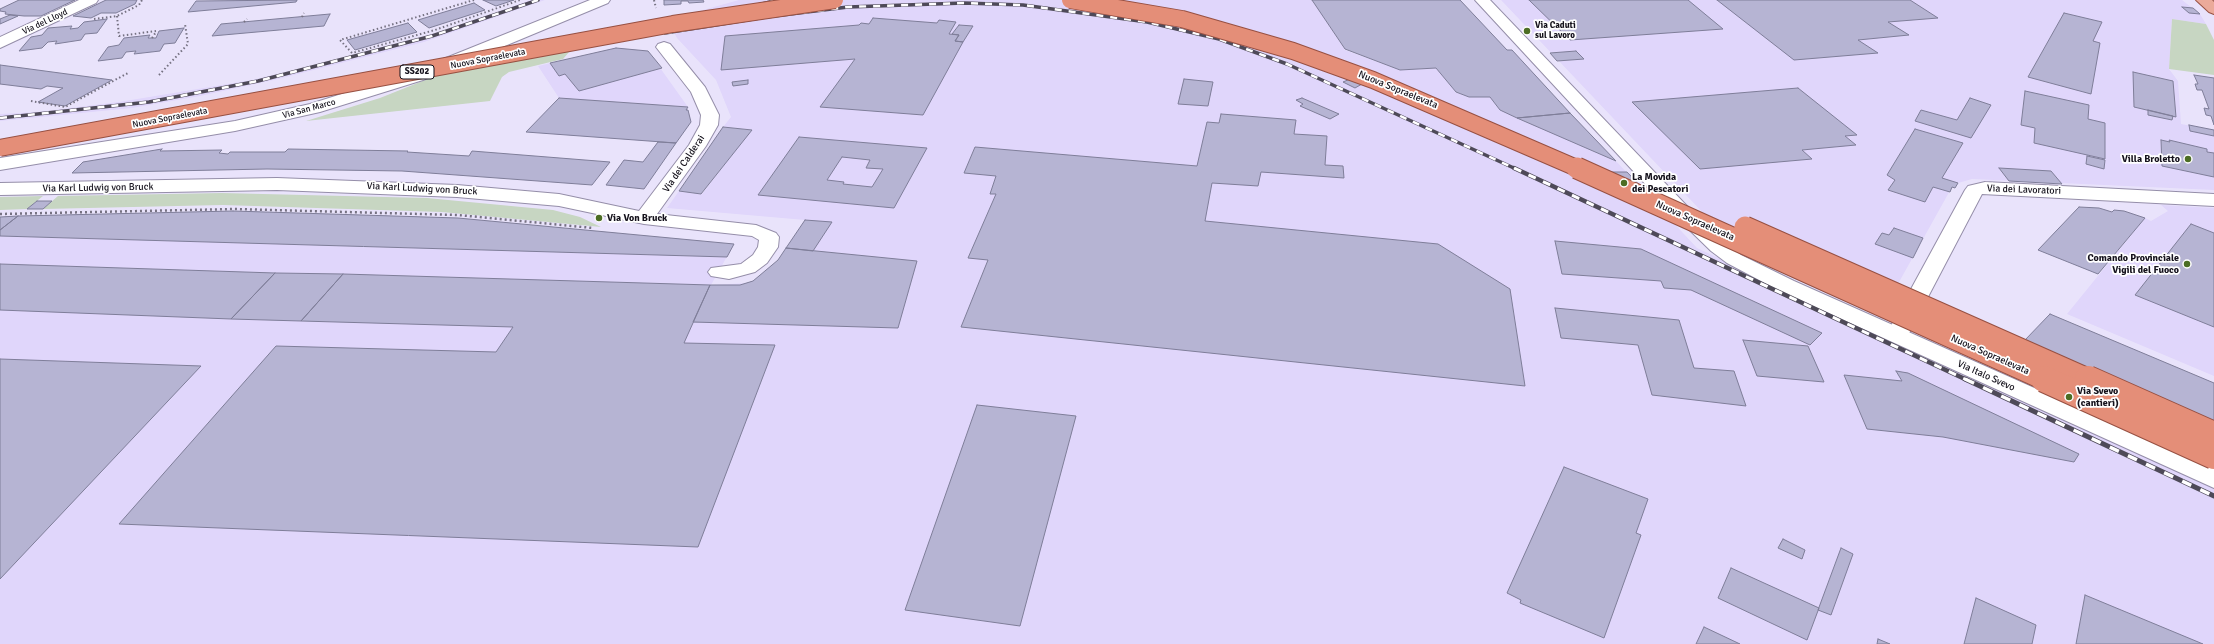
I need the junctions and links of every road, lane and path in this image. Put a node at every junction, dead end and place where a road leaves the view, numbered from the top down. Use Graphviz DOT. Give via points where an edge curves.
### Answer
graph roads {
  1 [pos="91,0"];
  2 [pos="142,0"];
  3 [pos="474,0"];
  4 [pos="520,0"];
  5 [pos="603,0"];
  6 [pos="766,0"];
  7 [pos="835,0"];
  8 [pos="1070,0"];
  9 [pos="1131,0"];
  10 [pos="1482,0"];
  11 [pos="2202,0"];
  12 [pos="139,5"];
  13 [pos="2214,9"];
  14 [pos="304,13"];
  15 [pos="117,16"];
  16 [pos="302,17"];
  17 [pos="247,19"];
  18 [pos="244,22"];
  19 [pos="185,24"];
  20 [pos="152,38"];
  21 [pos="0,43"];
  22 [pos="664,47"];
  23 [pos="128,73"];
  24 [pos="159,75"];
  25 [pos="31,101"];
  26 [pos="0,137"];
  27 [pos="0,148"];
  28 [pos="0,164"];
  29 [pos="0,189"];
  30 [pos="2214,200"];
  31 [pos="0,214"];
  32 [pos="644,218"];
  33 [pos="596,228"];
  34 [pos="718,272"];
  35 [pos="1897,335"];
  36 [pos="2214,435"];
  37 [pos="2214,456"];
  38 [pos="2214,479"];
  1 -- 21 [label="street, Via del Lloyd"];
  2 -- 12 [label="path"];
  3 -- 4 [label="path" via="340,40 352,53 435,30"];
  5 -- 28 [label="street, Via San Marco" via="417,76 314,108 235,126"];
  6 -- 26 [label="highway, Nuova Sopraelevata / SS202"];
  7 -- 27 [label="highway, Nuova Sopraelevata / SS202, bridge" via="673,24"];
  8 -- 37 [label="highway, Nuova Sopraelevata, bridge" via="1151,13 1230,32 1380,82"];
  9 -- 36 [label="highway, Nuova Sopraelevata, bridge" via="1190,11 1300,41 1454,99"];
  10 -- 35 [label="street, Via Italo Svevo" via="1699,229 1734,259"];
  11 -- 13 [label="main road"];
  14 -- 16 [label="path"];
  15 -- 20 [label="path" via="119,36 156,31"];
  17 -- 18 [label="path"];
  19 -- 24 [label="path" via="188,44"];
  22 -- 32 [label="street, Via dei Calderai" via="699,91 710,115 709,125 697,146"];
  23 -- 25 [label="path" via="65,107"];
  29 -- 32 [label="street, Via Karl Ludwig von Bruck" via="277,184 377,187 552,200"];
  30 -- 35 [label="street, Via dei Lavoratori" via="1985,188 1975,190"];
  31 -- 33 [label="path" via="235,209 458,215"];
  32 -- 34 [label="street, Via Karl Ludwig von Bruck" via="756,231 769,237 768,247 748,268 729,273"];
  35 -- 38 [label="street, Via Italo Svevo"];
}
